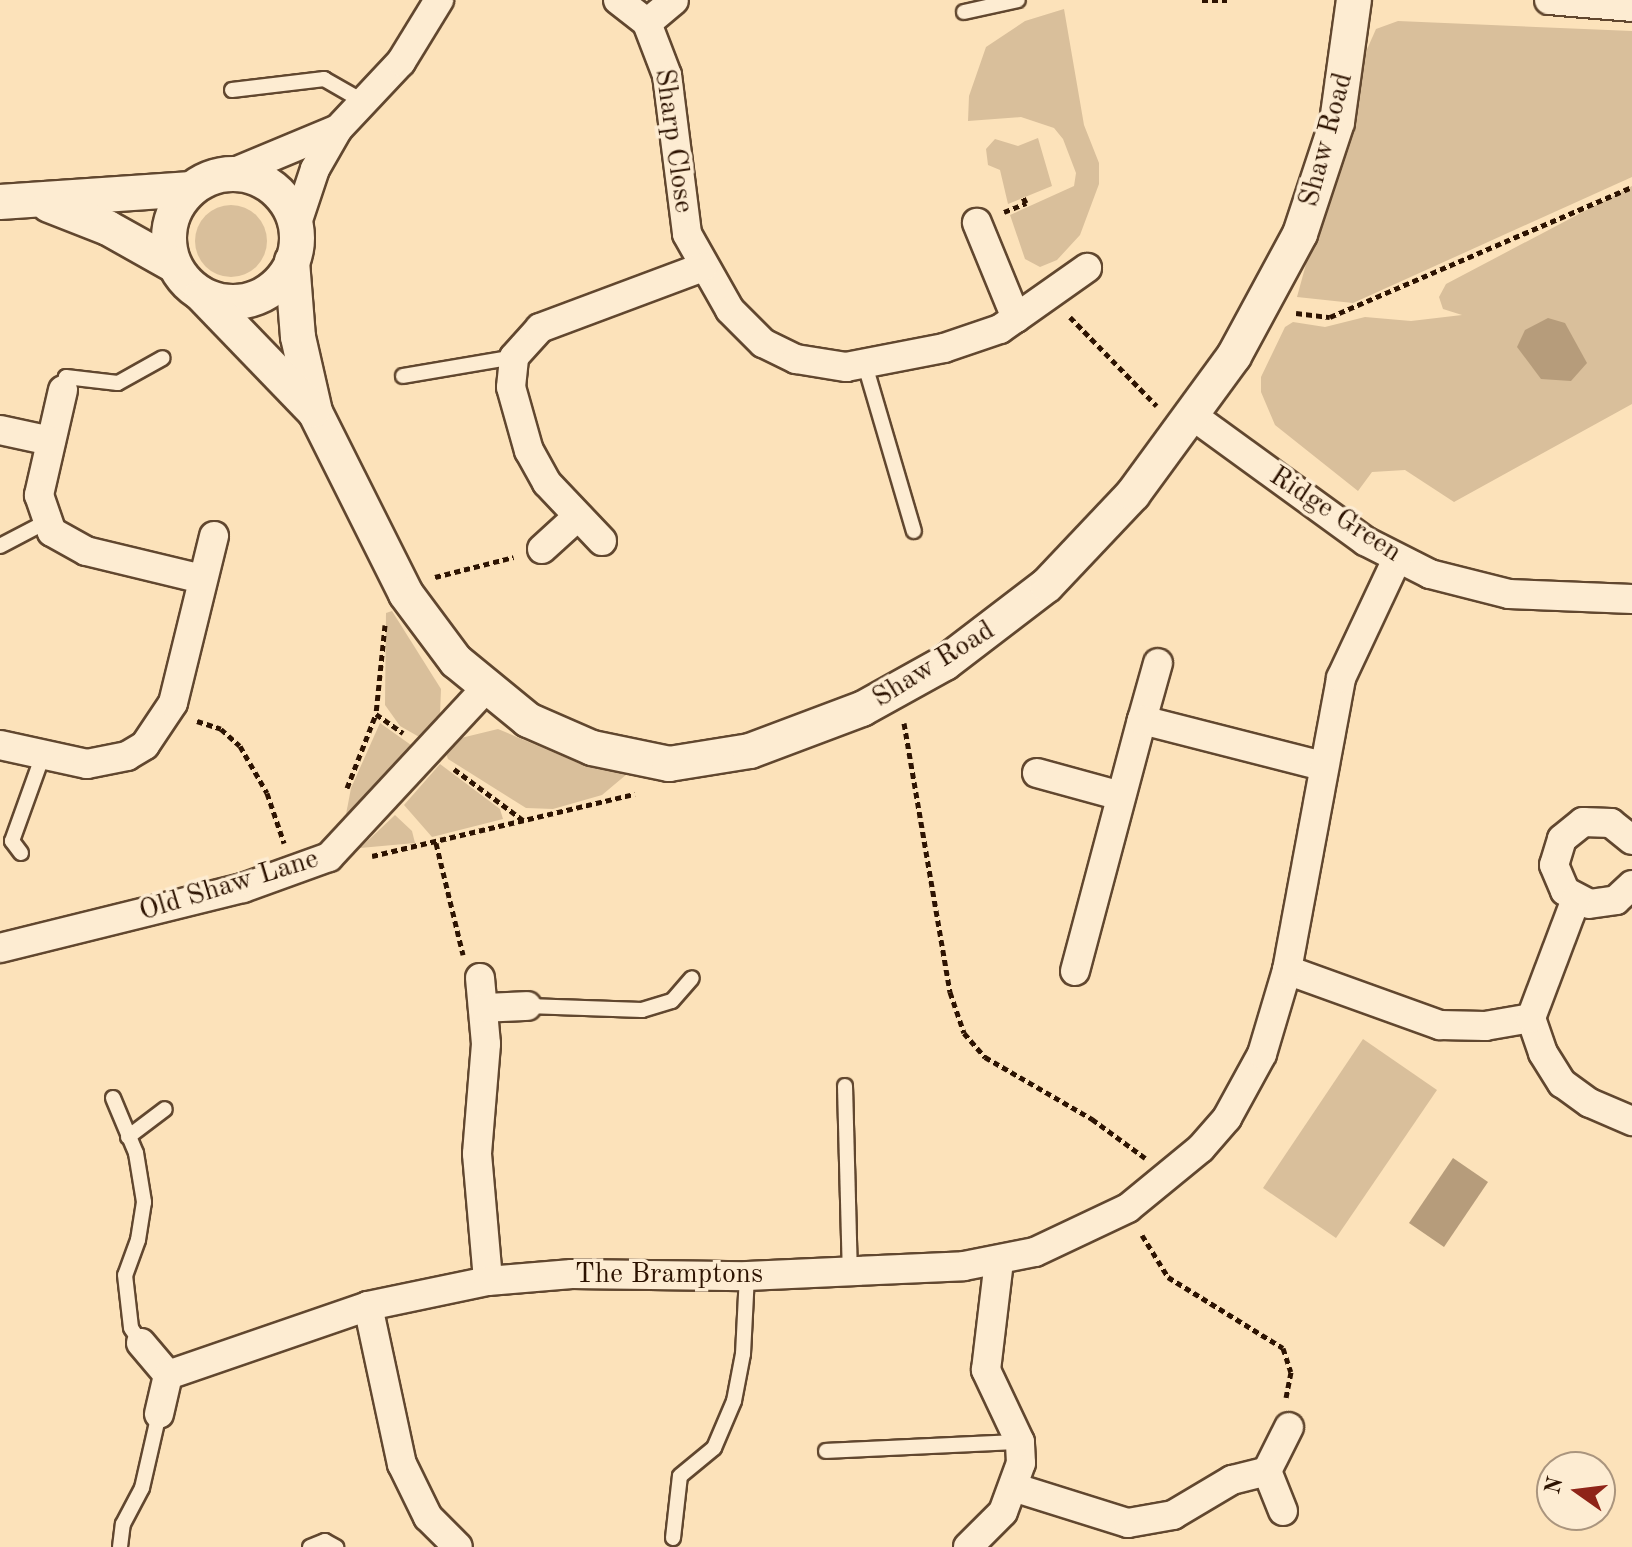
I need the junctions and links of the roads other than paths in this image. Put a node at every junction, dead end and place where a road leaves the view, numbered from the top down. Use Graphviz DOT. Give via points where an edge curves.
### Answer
graph roads {
  1 [pos="439,0"];
  2 [pos="618,0"];
  3 [pos="674,0"];
  4 [pos="1018,0"];
  5 [pos="1354,0"];
  6 [pos="1549,0"];
  7 [pos="1632,7"];
  8 [pos="964,12"];
  9 [pos="647,23"];
  10 [pos="232,90"];
  11 [pos="364,102"];
  12 [pos="338,129"];
  13 [pos="230,174"];
  14 [pos="192,189"];
  15 [pos="37,201"];
  16 [pos="0,202"];
  17 [pos="977,223"];
  18 [pos="294,245"];
  19 [pos="174,265"];
  20 [pos="703,267"];
  21 [pos="1087,268"];
  22 [pos="202,295"];
  23 [pos="1016,318"];
  24 [pos="514,357"];
  25 [pos="163,358"];
  26 [pos="865,365"];
  27 [pos="403,376"];
  28 [pos="63,390"];
  29 [pos="1181,406"];
  30 [pos="315,412"];
  31 [pos="0,430"];
  32 [pos="51,441"];
  33 [pos="577,517"];
  34 [pos="46,522"];
  35 [pos="914,531"];
  36 [pos="214,536"];
  37 [pos="602,541"];
  38 [pos="0,546"];
  39 [pos="542,549"];
  40 [pos="1397,559"];
  41 [pos="203,579"];
  42 [pos="1632,599"];
  43 [pos="1158,663"];
  44 [pos="485,689"];
  45 [pos="1142,720"];
  46 [pos="0,745"];
  47 [pos="43,755"];
  48 [pos="1323,766"];
  49 [pos="1037,773"];
  50 [pos="1121,796"];
  51 [pos="1632,840"];
  52 [pos="21,853"];
  53 [pos="1632,885"];
  54 [pos="1576,899"];
  55 [pos="0,948"];
  56 [pos="1287,970"];
  57 [pos="1075,971"];
  58 [pos="480,978"];
  59 [pos="692,978"];
  60 [pos="527,1006"];
  61 [pos="483,1008"];
  62 [pos="1531,1018"];
  63 [pos="845,1086"];
  64 [pos="113,1098"];
  65 [pos="165,1109"];
  66 [pos="1632,1121"];
  67 [pos="128,1137"];
  68 [pos="999,1261"];
  69 [pos="850,1273"];
  70 [pos="747,1276"];
  71 [pos="488,1281"];
  72 [pos="368,1306"];
  73 [pos="141,1343"];
  74 [pos="168,1375"];
  75 [pos="159,1414"];
  76 [pos="1289,1427"];
  77 [pos="1020,1442"];
  78 [pos="826,1451"];
  79 [pos="1267,1471"];
  80 [pos="1016,1488"];
  81 [pos="1283,1511"];
  82 [pos="673,1538"];
  83 [pos="446,1543"];
  84 [pos="120,1547"];
  85 [pos="310,1547"];
  86 [pos="336,1547"];
  87 [pos="968,1547"];
  1 -- 11 [label="street" via="401,62"];
  2 -- 9 [label="street"];
  3 -- 9 [label="street"];
  4 -- 8 [label="lane"];
  5 -- 29 [label="street, Shaw Road" via="1329,151 1300,234 1266,301"];
  6 -- 7 [label="street"];
  9 -- 20 [label="street, Sharp Close" via="667,75 680,205"];
  10 -- 11 [label="lane" via="324,79"];
  11 -- 12 [label="street"];
  12 -- 13 [label="street"];
  12 -- 18 [label="street" via="315,169"];
  13 -- 14 [label="street"];
  13 -- 18 [label="street" via="263,182 277,192"];
  14 -- 15 [label="street"];
  14 -- 19 [label="street" via="170,224"];
  15 -- 16 [label="street"];
  15 -- 19 [label="street" via="98,223"];
  17 -- 23 [label="street"];
  18 -- 22 [label="street" via="263,295 222,302"];
  18 -- 30 [label="street, Shaw Road" via="298,337"];
  19 -- 22 [label="street"];
  20 -- 24 [label="street" via="540,328"];
  20 -- 26 [label="street, Sharp Close" via="741,324 763,343 810,363"];
  21 -- 23 [label="street, Sharp Close"];
  22 -- 30 [label="street, Shaw Road"];
  23 -- 26 [label="street, Sharp Close" via="964,342"];
  24 -- 27 [label="lane"];
  24 -- 33 [label="street" via="511,387 522,435 537,468"];
  25 -- 28 [label="lane" via="118,383 66,377"];
  26 -- 35 [label="lane"];
  28 -- 32 [label="street"];
  29 -- 40 [label="street, Ridge Green" via="1309,503"];
  29 -- 44 [label="street, Shaw Road" via="1133,494 1058,575 988,634 898,691 778,743 670,774 550,732"];
  30 -- 44 [label="street, Shaw Road" via="406,594 444,647"];
  31 -- 32 [label="street"];
  32 -- 34 [label="street" via="39,495"];
  33 -- 37 [label="street"];
  33 -- 39 [label="street"];
  34 -- 38 [label="lane"];
  34 -- 41 [label="street" via="73,546"];
  36 -- 41 [label="street"];
  40 -- 42 [label="street, Ridge Green" via="1466,585 1509,594"];
  40 -- 48 [label="street, The Bramptons" via="1353,645"];
  41 -- 47 [label="street" via="169,714 145,745 127,756 87,764"];
  43 -- 45 [label="street"];
  44 -- 55 [label="street, Old Shaw Lane" via="343,847 292,874"];
  45 -- 48 [label="street"];
  45 -- 50 [label="street"];
  46 -- 47 [label="street"];
  47 -- 52 [label="lane" via="12,841"];
  48 -- 56 [label="street, The Bramptons"];
  49 -- 50 [label="street"];
  50 -- 57 [label="street"];
  51 -- 54 [label="street" via="1611,823 1597,820 1583,822 1562,839 1554,865 1565,891"];
  53 -- 54 [label="street" via="1603,904"];
  54 -- 62 [label="street"];
  56 -- 62 [label="street" via="1440,1025 1485,1026"];
  56 -- 68 [label="street, The Bramptons" via="1275,1022 1247,1087 1201,1148 1128,1208 1066,1240"];
  58 -- 61 [label="street"];
  59 -- 60 [label="lane" via="672,1001 642,1010"];
  60 -- 61 [label="street"];
  61 -- 71 [label="street" via="486,1044 477,1154"];
  62 -- 66 [label="street" via="1543,1053 1562,1083 1590,1103"];
  63 -- 69 [label="lane"];
  64 -- 67 [label="lane"];
  65 -- 67 [label="lane"];
  67 -- 73 [label="lane" via="144,1202 124,1296"];
  68 -- 69 [label="street, The Bramptons"];
  68 -- 77 [label="street" via="986,1370"];
  69 -- 70 [label="street, The Bramptons"];
  70 -- 71 [label="street, The Bramptons" via="572,1274"];
  70 -- 82 [label="lane" via="743,1354 734,1401 714,1448 680,1476"];
  71 -- 72 [label="street, The Bramptons"];
  72 -- 74 [label="street, The Bramptons"];
  72 -- 83 [label="street" via="402,1464 413,1492"];
  73 -- 74 [label="street"];
  74 -- 75 [label="street"];
  75 -- 84 [label="lane" via="142,1488 123,1524"];
  76 -- 79 [label="street"];
  77 -- 78 [label="lane"];
  77 -- 80 [label="street"];
  79 -- 80 [label="street" via="1232,1480 1173,1515 1128,1523"];
  79 -- 81 [label="street"];
  80 -- 87 [label="street" via="1003,1512"];
  85 -- 86 [label="lane" via="325,1541"];
}
